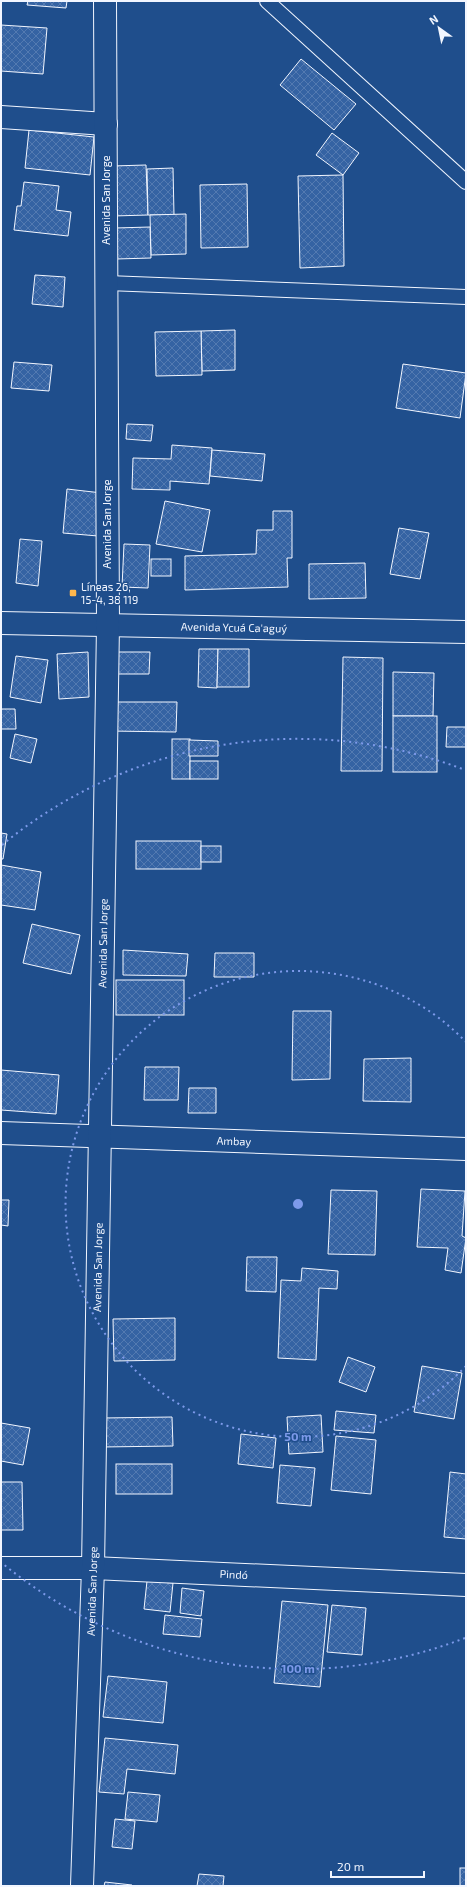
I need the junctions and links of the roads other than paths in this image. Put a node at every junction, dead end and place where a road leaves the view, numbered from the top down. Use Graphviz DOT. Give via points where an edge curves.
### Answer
graph roads {
  1 [pos="105,1"];
  2 [pos="267,1"];
  3 [pos="1,117"];
  4 [pos="106,124"];
  5 [pos="466,182"];
  6 [pos="107,283"];
  7 [pos="466,297"];
  8 [pos="1,623"];
  9 [pos="108,625"];
  10 [pos="466,632"];
  11 [pos="1,1133"];
  12 [pos="100,1136"];
  13 [pos="466,1149"];
  14 [pos="1,1568"];
  15 [pos="93,1568"];
  16 [pos="466,1585"];
  17 [pos="82,1886"];
  1 -- 4 [label="street, Avenida San Jorge"];
  2 -- 5 [label="lane"];
  3 -- 4 [label="street"];
  4 -- 6 [label="street, Avenida San Jorge"];
  6 -- 7 [label="lane"];
  6 -- 9 [label="street, Avenida San Jorge"];
  8 -- 9 [label="street, Avenida Ycuá Ca'aguý"];
  9 -- 10 [label="street, Avenida Ycuá Ca'aguý"];
  9 -- 12 [label="street, Avenida San Jorge"];
  11 -- 12 [label="street, Ambay"];
  12 -- 13 [label="street, Ambay"];
  12 -- 15 [label="street, Avenida San Jorge"];
  14 -- 15 [label="street, Pindó"];
  15 -- 16 [label="street, Pindó"];
  15 -- 17 [label="street, Avenida San Jorge"];
}
